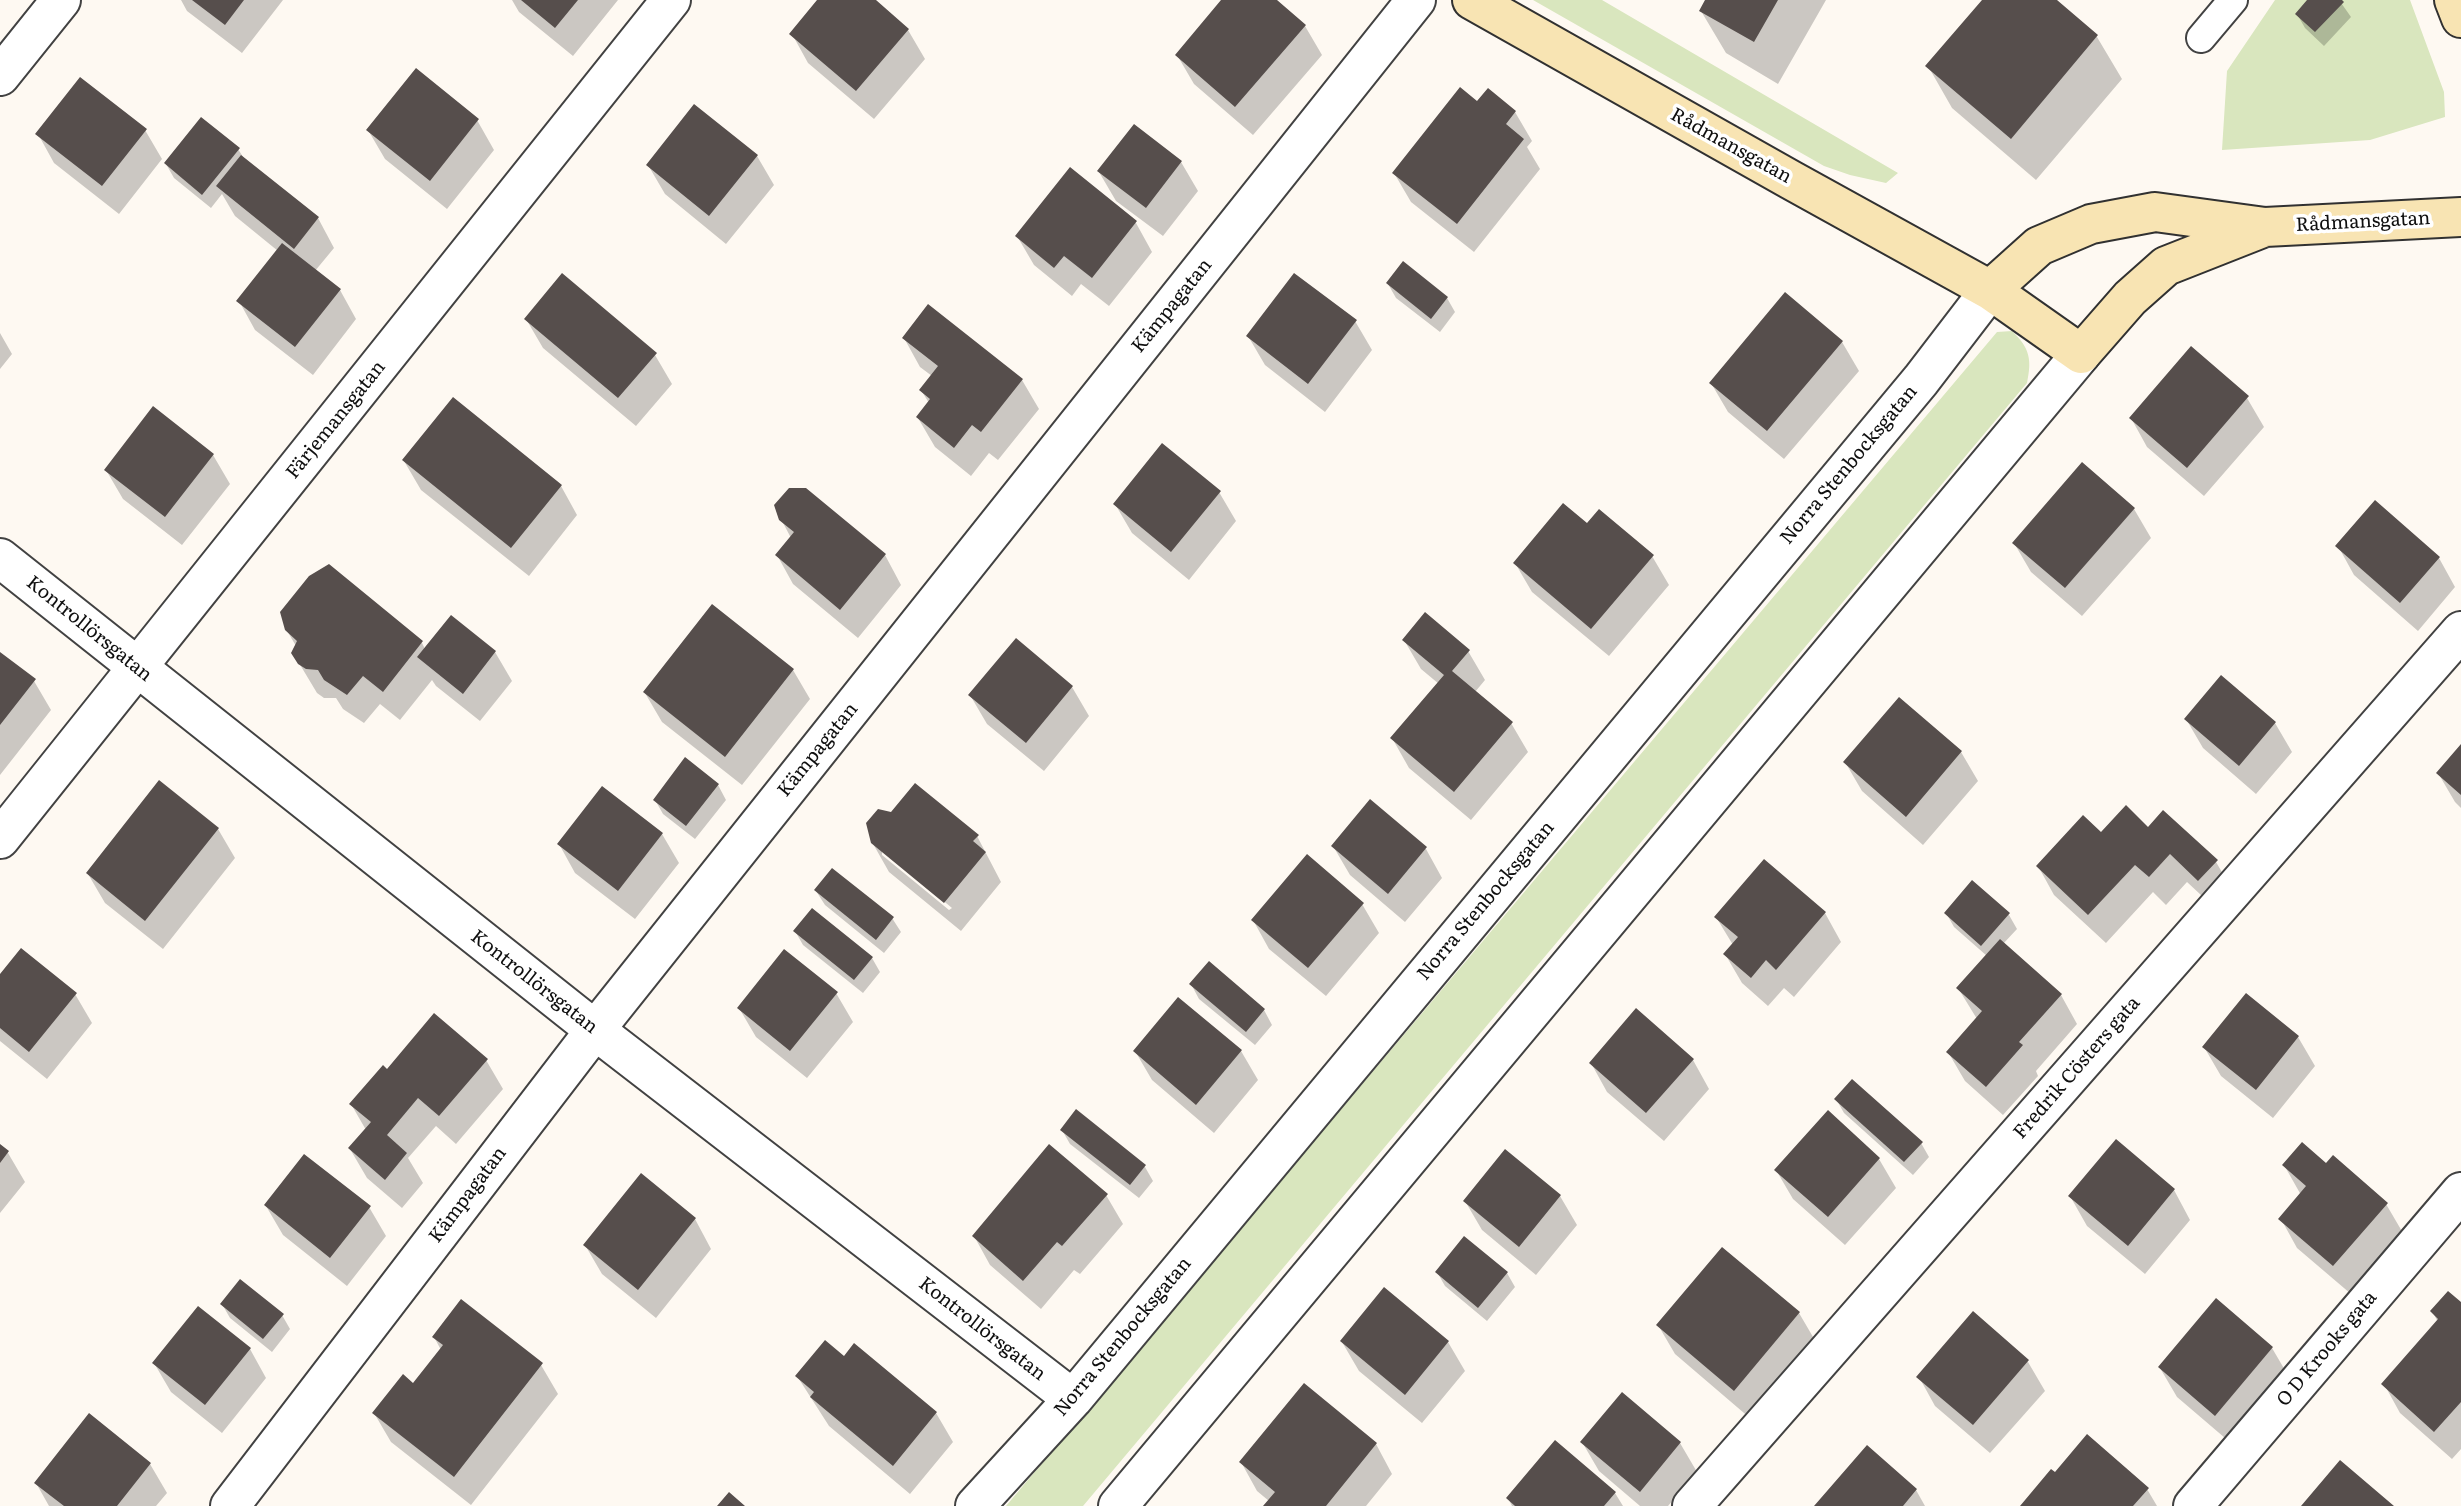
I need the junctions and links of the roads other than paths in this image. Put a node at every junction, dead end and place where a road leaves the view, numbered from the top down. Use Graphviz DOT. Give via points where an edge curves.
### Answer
graph roads {
  1 [pos="61,0"];
  2 [pos="671,0"];
  3 [pos="1416,0"];
  4 [pos="1472,0"];
  5 [pos="2233,0"];
  6 [pos="2454,0"];
  7 [pos="2461,18"];
  8 [pos="2201,38"];
  9 [pos="0,76"];
  10 [pos="2461,217"];
  11 [pos="2265,227"];
  12 [pos="1990,290"];
  13 [pos="2081,354"];
  14 [pos="0,558"];
  15 [pos="2461,631"];
  16 [pos="137,668"];
  17 [pos="0,839"];
  18 [pos="595,1030"];
  19 [pos="2461,1192"];
  20 [pos="1073,1399"];
  21 [pos="230,1506"];
  22 [pos="975,1506"];
  23 [pos="1118,1506"];
  24 [pos="1692,1506"];
  25 [pos="2193,1506"];
  1 -- 9 [label="street"];
  2 -- 16 [label="street, Färjemansgatan"];
  3 -- 18 [label="street, Kämpagatan"];
  4 -- 12 [label="street, Rådmansgatan"];
  5 -- 8 [label="lane"];
  6 -- 7 [label="street"];
  10 -- 11 [label="street, Rådmansgatan"];
  11 -- 12 [label="street, Rådmansgatan" via="2155,212 2091,224 2039,246"];
  11 -- 13 [label="street, Rådmansgatan" via="2166,266 2130,298"];
  12 -- 13 [label="street, Rådmansgatan"];
  12 -- 20 [label="street, Norra Stenbocksgatan" via="1921,380"];
  13 -- 23 [label="street"];
  14 -- 16 [label="street, Kontrollörsgatan"];
  15 -- 24 [label="street, Fredrik Cösters gata"];
  16 -- 17 [label="street, Färjemansgatan"];
  16 -- 18 [label="street, Kontrollörsgatan"];
  18 -- 20 [label="street, Kontrollörsgatan"];
  18 -- 21 [label="street, Kämpagatan"];
  19 -- 25 [label="street, O D Krooks gata"];
  20 -- 22 [label="street, Norra Stenbocksgatan"];
}
